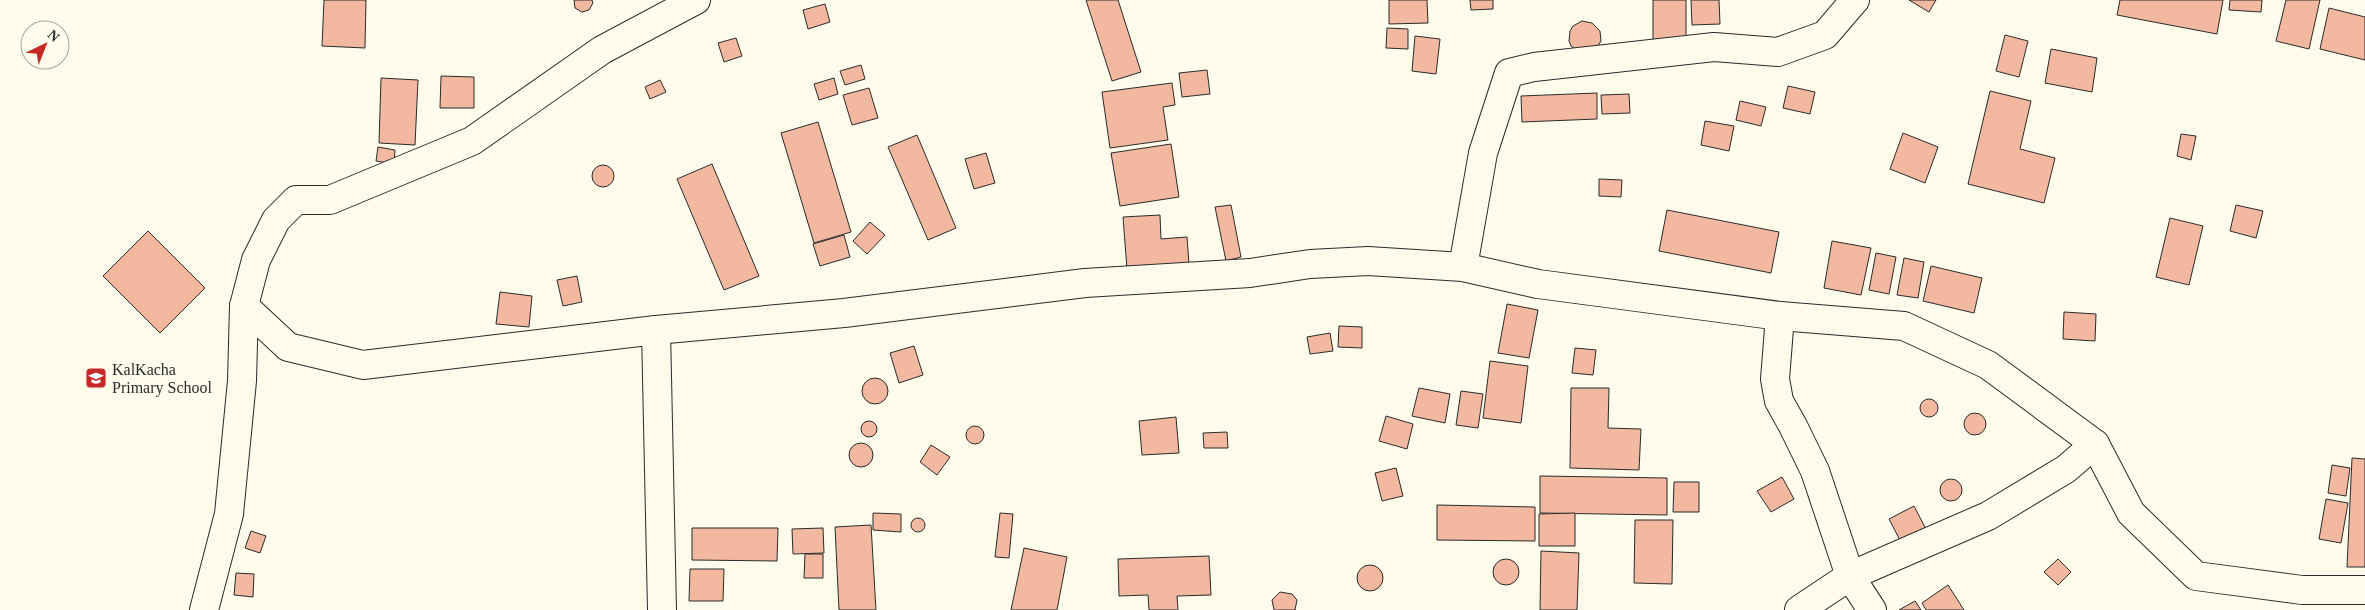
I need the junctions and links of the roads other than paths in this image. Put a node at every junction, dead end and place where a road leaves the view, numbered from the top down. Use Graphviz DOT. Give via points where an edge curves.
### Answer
graph roads {
  1 [pos="696,0"];
  2 [pos="1855,0"];
  3 [pos="1463,267"];
  4 [pos="244,306"];
  5 [pos="1780,316"];
  6 [pos="656,330"];
  7 [pos="2095,444"];
  8 [pos="1850,576"];
  9 [pos="2365,590"];
  10 [pos="204,610"];
  11 [pos="662,610"];
  12 [pos="1799,610"];
  13 [pos="1872,610"];
  1 -- 4 [label="street" via="602,50 472,141 330,200 296,200 276,220 256,260"];
  2 -- 3 [label="street" via="1825,35 1778,52 1714,47 1534,67 1509,73 1483,153"];
  3 -- 5 [label="street" via="1538,284"];
  3 -- 6 [label="street" via="1368,261 1310,264 1250,273 1085,283 844,313"];
  4 -- 6 [label="street" via="288,347 363,365"];
  4 -- 10 [label="street" via="242,381 229,514"];
  5 -- 7 [label="street" via="1904,326 1988,365"];
  5 -- 8 [label="street" via="1776,379 1779,401 1815,471"];
  6 -- 11 [label="street"];
  7 -- 8 [label="street" via="2066,469 1988,516"];
  7 -- 9 [label="street" via="2131,513 2196,576 2302,590"];
  8 -- 12 [label="street"];
  8 -- 13 [label="street"];
}
